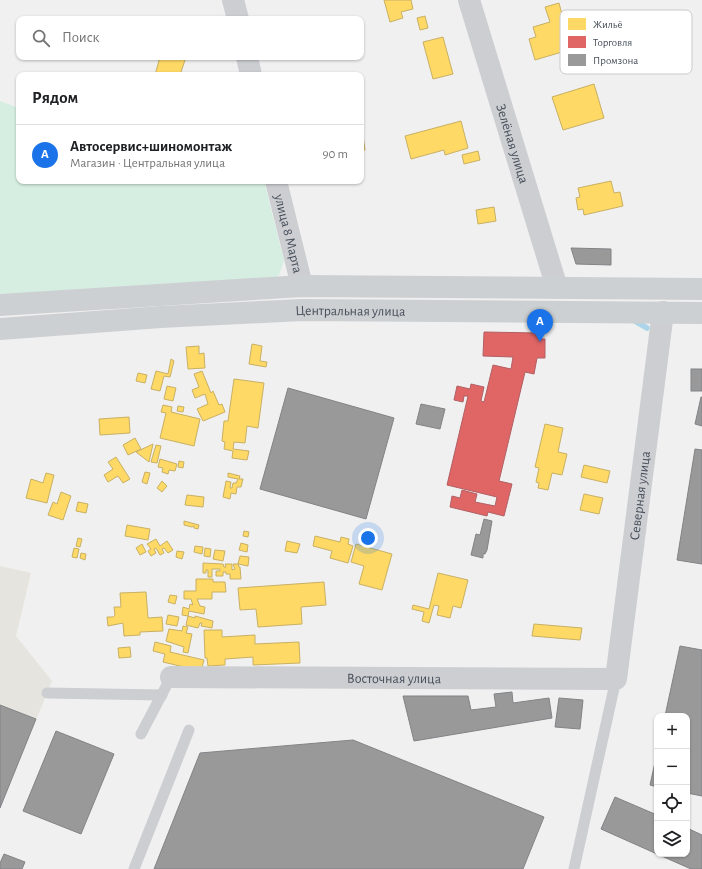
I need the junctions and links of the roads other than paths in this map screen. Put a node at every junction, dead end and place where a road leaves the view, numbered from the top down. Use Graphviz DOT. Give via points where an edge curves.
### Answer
graph roads {
  1 [pos="234,0"];
  2 [pos="469,0"];
  3 [pos="237,16"];
  4 [pos="248,60"];
  5 [pos="250,72"];
  6 [pos="277,184"];
  7 [pos="302,286"];
  8 [pos="557,288"];
  9 [pos="702,289"];
  10 [pos="0,305"];
  11 [pos="663,312"];
  12 [pos="702,313"];
  13 [pos="0,329"];
  14 [pos="616,679"];
  15 [pos="167,686"];
  16 [pos="47,693"];
  17 [pos="189,730"];
  18 [pos="141,734"];
  19 [pos="134,869"];
  20 [pos="574,869"];
  1 -- 3 [label="street"];
  2 -- 8 [label="street, Зелёная улица"];
  4 -- 5 [label="street"];
  6 -- 7 [label="street, улица 8 Марта"];
  7 -- 8 [label="main road, Центральная улица"];
  7 -- 10 [label="main road, Центральная улица"];
  8 -- 9 [label="main road, Центральная улица"];
  11 -- 12 [label="main road, Центральная улица"];
  11 -- 13 [label="main road, Центральная улица" via="302,310"];
  11 -- 14 [label="street, Северная улица"];
  14 -- 15 [label="street, Восточная улица"];
  14 -- 20 [label="lane"];
  15 -- 16 [label="lane"];
  15 -- 18 [label="lane"];
  17 -- 19 [label="lane"];
}
